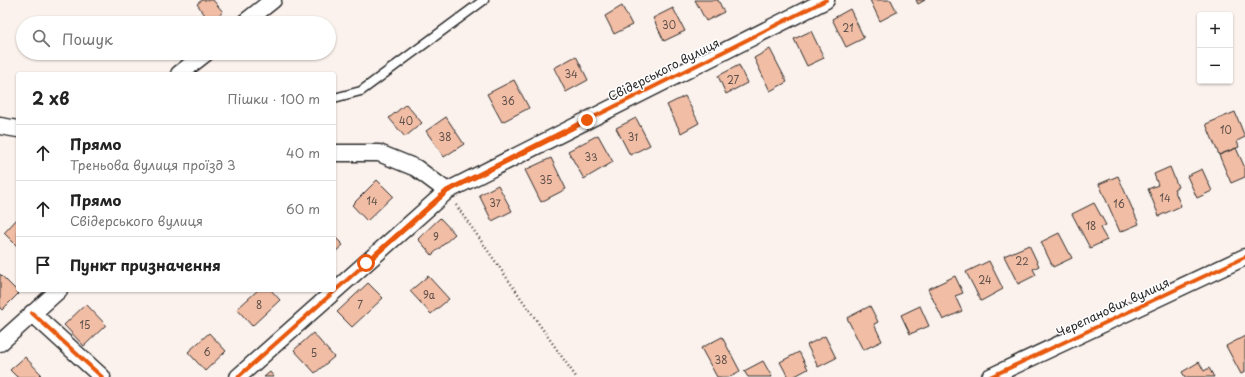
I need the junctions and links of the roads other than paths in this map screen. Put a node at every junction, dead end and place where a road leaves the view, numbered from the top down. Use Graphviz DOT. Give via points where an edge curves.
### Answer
graph roads {
  1 [pos="273,0"];
  2 [pos="484,0"];
  3 [pos="826,0"];
  4 [pos="253,16"];
  5 [pos="197,60"];
  6 [pos="182,72"];
  7 [pos="336,97"];
  8 [pos="0,126"];
  9 [pos="16,129"];
  10 [pos="336,152"];
  11 [pos="447,191"];
  12 [pos="1245,258"];
  13 [pos="336,290"];
  14 [pos="57,292"];
  15 [pos="334,292"];
  16 [pos="32,313"];
  17 [pos="0,343"];
  18 [pos="102,377"];
  19 [pos="238,377"];
  20 [pos="990,377"];
  1 -- 4 [label="street"];
  2 -- 7 [label="lane" via="361,91"];
  3 -- 11 [label="street, Свiдерського вулиця"];
  5 -- 6 [label="street"];
  8 -- 9 [label="street"];
  10 -- 11 [label="street" via="379,153 416,168"];
  11 -- 13 [label="street, Свiдерського вулиця"];
  12 -- 20 [label="street, Черепанових вулиця"];
  14 -- 16 [label="street"];
  15 -- 19 [label="street, Свiдерського вулиця"];
  16 -- 17 [label="street"];
  16 -- 18 [label="street"];
}
